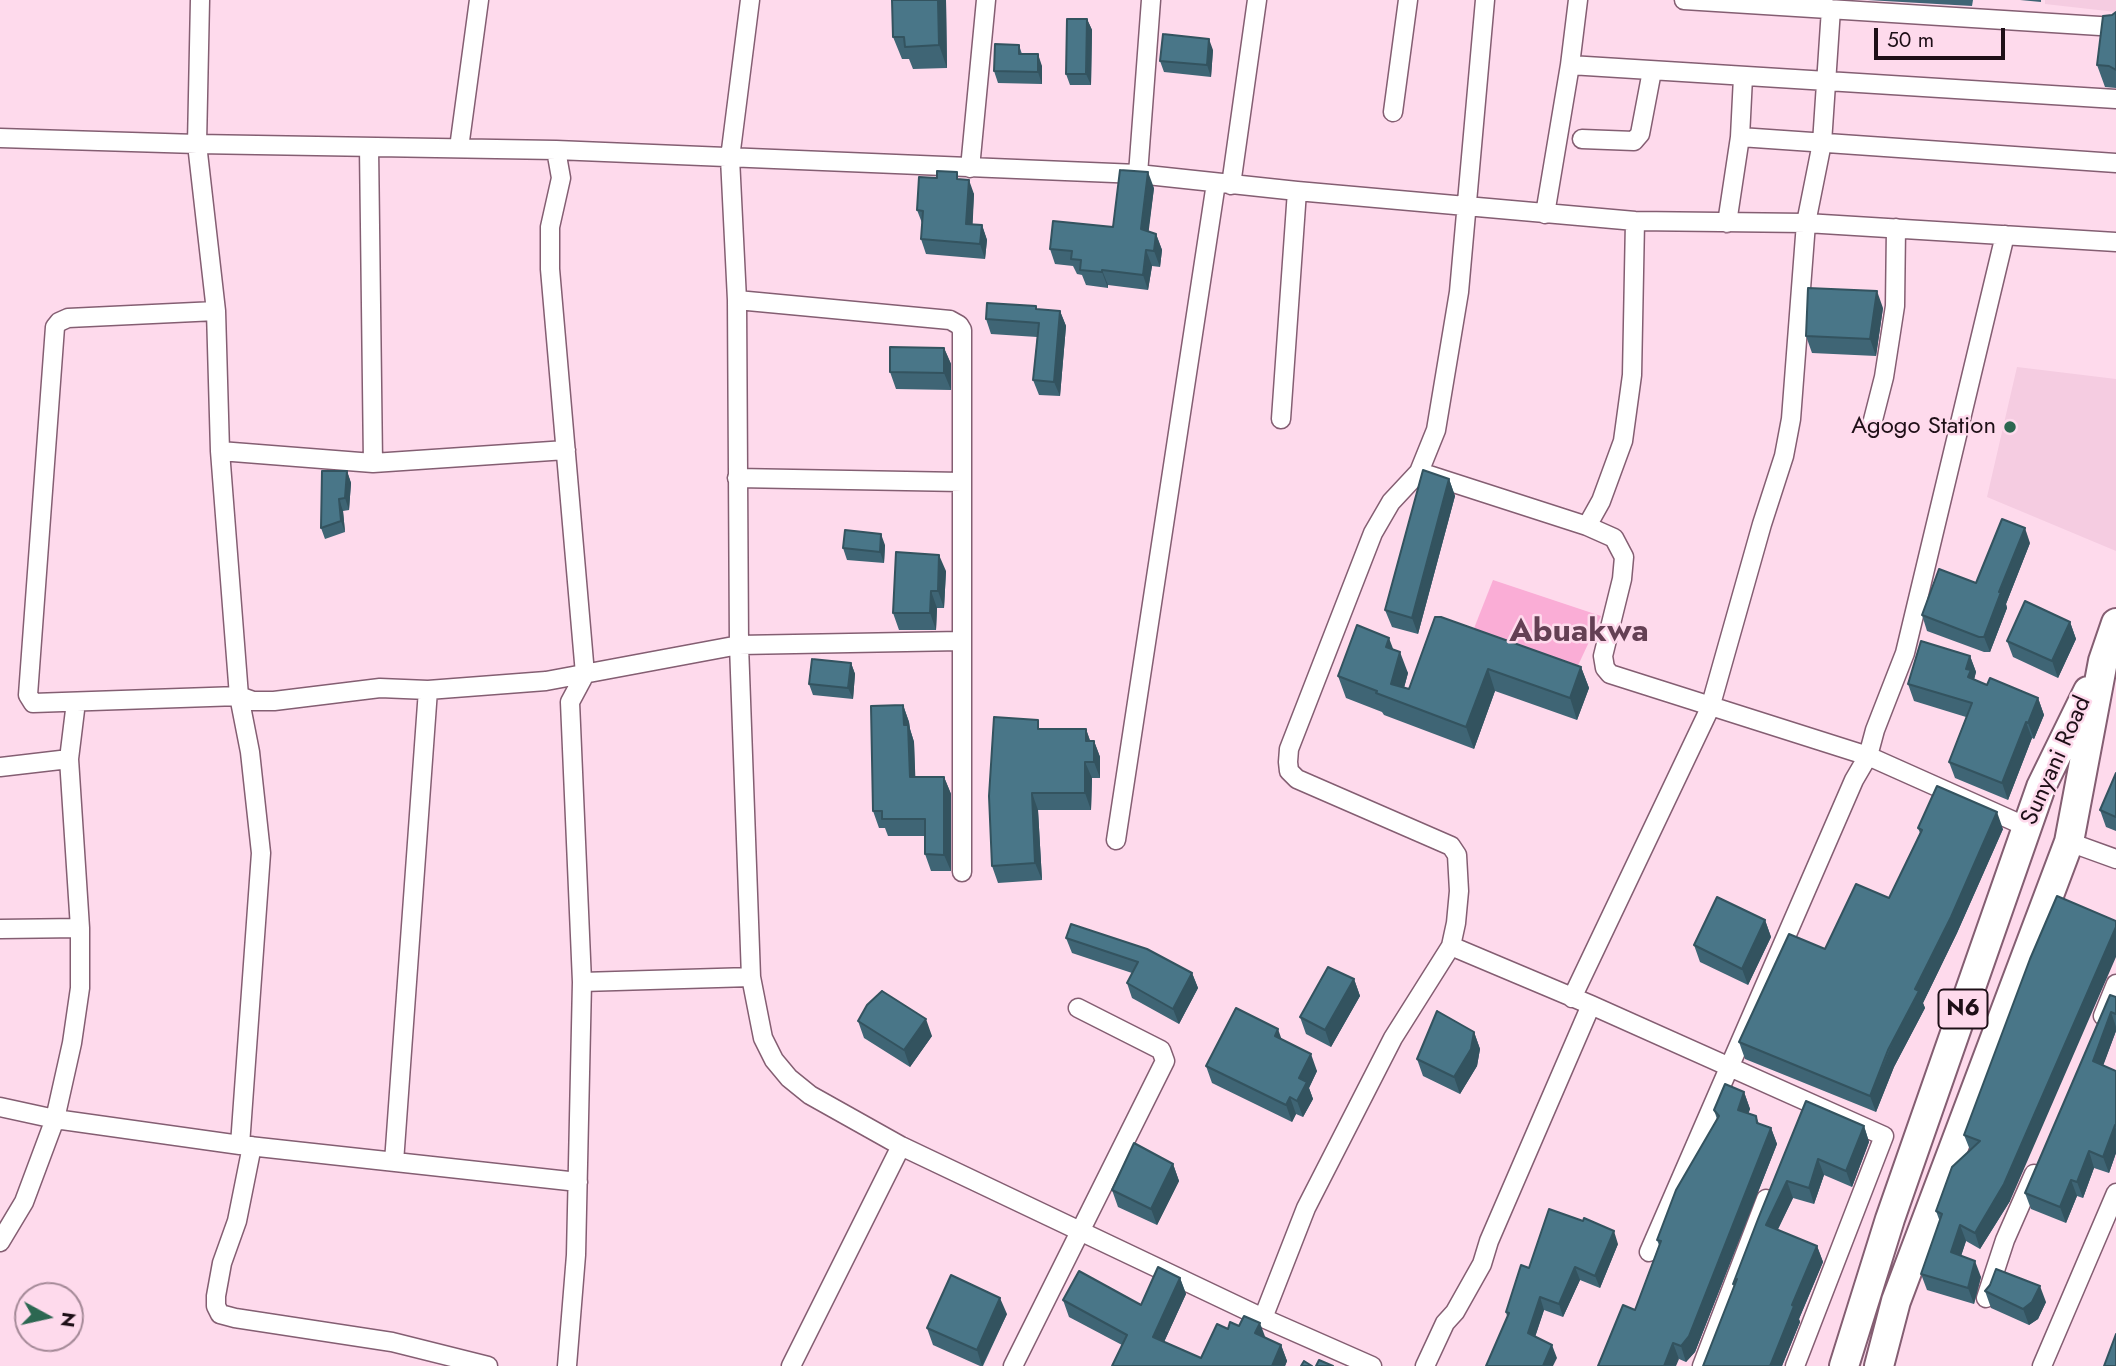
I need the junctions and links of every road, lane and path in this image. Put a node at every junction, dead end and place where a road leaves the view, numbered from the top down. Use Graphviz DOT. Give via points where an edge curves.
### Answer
graph roads {
  1 [pos="200,0"];
  2 [pos="479,0"];
  3 [pos="750,0"];
  4 [pos="986,0"];
  5 [pos="1151,0"];
  6 [pos="1257,0"];
  7 [pos="1408,0"];
  8 [pos="1485,0"];
  9 [pos="1578,0"];
  10 [pos="1685,0"];
  11 [pos="1706,1"];
  12 [pos="1831,9"];
  13 [pos="2116,27"];
  14 [pos="1570,65"];
  15 [pos="1652,71"];
  16 [pos="1743,77"];
  17 [pos="1826,83"];
  18 [pos="2116,99"];
  19 [pos="1393,112"];
  20 [pos="1740,137"];
  21 [pos="0,138"];
  22 [pos="1582,139"];
  23 [pos="1822,143"];
  24 [pos="197,144"];
  25 [pos="369,147"];
  26 [pos="459,148"];
  27 [pos="556,150"];
  28 [pos="730,158"];
  29 [pos="2116,163"];
  30 [pos="971,168"];
  31 [pos="1138,174"];
  32 [pos="1223,184"];
  33 [pos="1297,191"];
  34 [pos="1467,206"];
  35 [pos="1545,214"];
  36 [pos="1635,220"];
  37 [pos="1727,223"];
  38 [pos="1806,223"];
  39 [pos="1896,228"];
  40 [pos="2005,235"];
  41 [pos="2116,242"];
  42 [pos="737,300"];
  43 [pos="216,311"];
  44 [pos="1281,419"];
  45 [pos="1873,421"];
  46 [pos="566,450"];
  47 [pos="220,451"];
  48 [pos="373,463"];
  49 [pos="1419,471"];
  50 [pos="737,478"];
  51 [pos="962,482"];
  52 [pos="1587,526"];
  53 [pos="2116,623"];
  54 [pos="961,642"];
  55 [pos="739,645"];
  56 [pos="2103,661"];
  57 [pos="585,674"];
  58 [pos="428,690"];
  59 [pos="239,696"];
  60 [pos="76,702"];
  61 [pos="1710,708"];
  62 [pos="1868,756"];
  63 [pos="69,759"];
  64 [pos="0,767"];
  65 [pos="2027,827"];
  66 [pos="1116,840"];
  67 [pos="2069,842"];
  68 [pos="2116,859"];
  69 [pos="962,872"];
  70 [pos="80,928"];
  71 [pos="0,929"];
  72 [pos="1451,946"];
  73 [pos="751,977"];
  74 [pos="582,982"];
  75 [pos="2116,984"];
  76 [pos="1572,998"];
  77 [pos="1591,1005"];
  78 [pos="1078,1008"];
  79 [pos="2098,1028"];
  80 [pos="1730,1068"];
  81 [pos="0,1107"];
  82 [pos="55,1119"];
  83 [pos="246,1145"];
  84 [pos="901,1146"];
  85 [pos="2041,1159"];
  86 [pos="394,1162"];
  87 [pos="1774,1179"];
  88 [pos="578,1182"];
  89 [pos="2116,1193"];
  90 [pos="1081,1230"];
  91 [pos="0,1242"];
  92 [pos="1649,1252"];
  93 [pos="1986,1298"];
  94 [pos="1264,1318"];
  95 [pos="488,1366"];
  96 [pos="568,1366"];
  97 [pos="791,1366"];
  98 [pos="1013,1366"];
  99 [pos="1372,1366"];
  100 [pos="1425,1366"];
  101 [pos="1702,1366"];
  102 [pos="1795,1366"];
  103 [pos="1844,1366"];
  104 [pos="1879,1366"];
  105 [pos="2042,1366"];
  1 -- 24 [label="street"];
  2 -- 26 [label="street"];
  3 -- 28 [label="street"];
  4 -- 30 [label="street"];
  5 -- 31 [label="street"];
  6 -- 32 [label="street"];
  7 -- 19 [label="street"];
  8 -- 34 [label="street"];
  9 -- 14 [label="street"];
  10 -- 11 [label="street"];
  11 -- 12 [label="street"];
  12 -- 13 [label="street"];
  12 -- 17 [label="street"];
  14 -- 15 [label="street"];
  14 -- 35 [label="street"];
  15 -- 16 [label="street"];
  15 -- 22 [label="street" via="1640,134 1634,141"];
  16 -- 17 [label="street"];
  16 -- 20 [label="street"];
  17 -- 18 [label="street"];
  17 -- 23 [label="street"];
  20 -- 23 [label="street"];
  20 -- 37 [label="street"];
  21 -- 24 [label="street"];
  23 -- 29 [label="street"];
  23 -- 38 [label="street"];
  24 -- 25 [label="street"];
  24 -- 43 [label="street"];
  25 -- 26 [label="street"];
  25 -- 48 [label="street"];
  26 -- 27 [label="street"];
  27 -- 28 [label="street"];
  27 -- 46 [label="street" via="561,178 551,227 550,269"];
  28 -- 30 [label="street"];
  28 -- 42 [label="street"];
  30 -- 31 [label="street"];
  31 -- 32 [label="street"];
  32 -- 33 [label="street"];
  32 -- 66 [label="street"];
  33 -- 34 [label="street"];
  33 -- 44 [label="street"];
  34 -- 35 [label="street"];
  34 -- 49 [label="street" via="1459,292 1436,430"];
  35 -- 36 [label="street"];
  36 -- 37 [label="street"];
  36 -- 52 [label="street" via="1632,375 1623,441 1601,502"];
  37 -- 38 [label="street"];
  38 -- 39 [label="street"];
  38 -- 61 [label="street" via="1784,456"];
  39 -- 40 [label="street"];
  39 -- 45 [label="street" via="1895,306"];
  40 -- 41 [label="street"];
  40 -- 62 [label="street" via="1905,653"];
  42 -- 50 [label="street"];
  42 -- 51 [label="street" via="950,320 959,325 963,338"];
  43 -- 47 [label="street"];
  43 -- 60 [label="street" via="68,318 55,327 28,695 37,704"];
  46 -- 48 [label="street"];
  46 -- 57 [label="street"];
  47 -- 48 [label="street"];
  47 -- 59 [label="street"];
  49 -- 52 [label="street"];
  49 -- 72 [label="street" via="1391,502 1373,533 1287,762 1297,779 1455,850 1459,891"];
  50 -- 51 [label="street"];
  50 -- 55 [label="street"];
  51 -- 54 [label="street"];
  52 -- 61 [label="street" via="1614,538 1624,557 1603,656 1605,668 1610,674"];
  53 -- 56 [label="main road, N6"];
  54 -- 55 [label="street"];
  54 -- 69 [label="street"];
  55 -- 57 [label="street"];
  55 -- 73 [label="street"];
  56 -- 65 [label="main road, Sunyani Road / N6" via="2041,787"];
  56 -- 67 [label="main road, Sunyani Road / N6"];
  57 -- 58 [label="street"];
  57 -- 74 [label="street" via="570,702"];
  58 -- 59 [label="street" via="380,688 274,701"];
  58 -- 86 [label="street"];
  59 -- 60 [label="street"];
  59 -- 83 [label="street" via="261,853"];
  60 -- 63 [label="street"];
  61 -- 62 [label="street"];
  61 -- 76 [label="street"];
  62 -- 65 [label="street"];
  62 -- 80 [label="street"];
  63 -- 64 [label="street"];
  63 -- 70 [label="street"];
  65 -- 103 [label="main road, Sunyani Road / N6" via="1890,1219"];
  67 -- 68 [label="street"];
  67 -- 104 [label="main road, Sunyani Road / N6" via="1896,1301"];
  70 -- 71 [label="street"];
  70 -- 82 [label="street" via="80,988"];
  72 -- 76 [label="street"];
  72 -- 94 [label="street" via="1393,1038 1352,1115 1306,1208"];
  73 -- 74 [label="street"];
  73 -- 84 [label="street" via="762,1038 789,1078 810,1095"];
  74 -- 88 [label="street"];
  75 -- 79 [label="street"];
  76 -- 77 [label="street"];
  77 -- 80 [label="street"];
  77 -- 100 [label="street" via="1482,1264 1445,1322"];
  78 -- 90 [label="street" via="1165,1055"];
  80 -- 92 [label="street"];
  80 -- 102 [label="street" via="1804,1108 1884,1136"];
  81 -- 82 [label="street"];
  82 -- 83 [label="street"];
  82 -- 91 [label="street" via="24,1202"];
  83 -- 86 [label="street"];
  83 -- 95 [label="street" via="237,1221 216,1296 220,1314 392,1342"];
  84 -- 90 [label="street"];
  84 -- 97 [label="street"];
  85 -- 93 [label="street" via="2005,1240"];
  86 -- 88 [label="street"];
  87 -- 101 [label="street"];
  88 -- 96 [label="street"];
  89 -- 105 [label="street"];
  90 -- 94 [label="street"];
  90 -- 98 [label="street"];
  94 -- 99 [label="street"];
}
